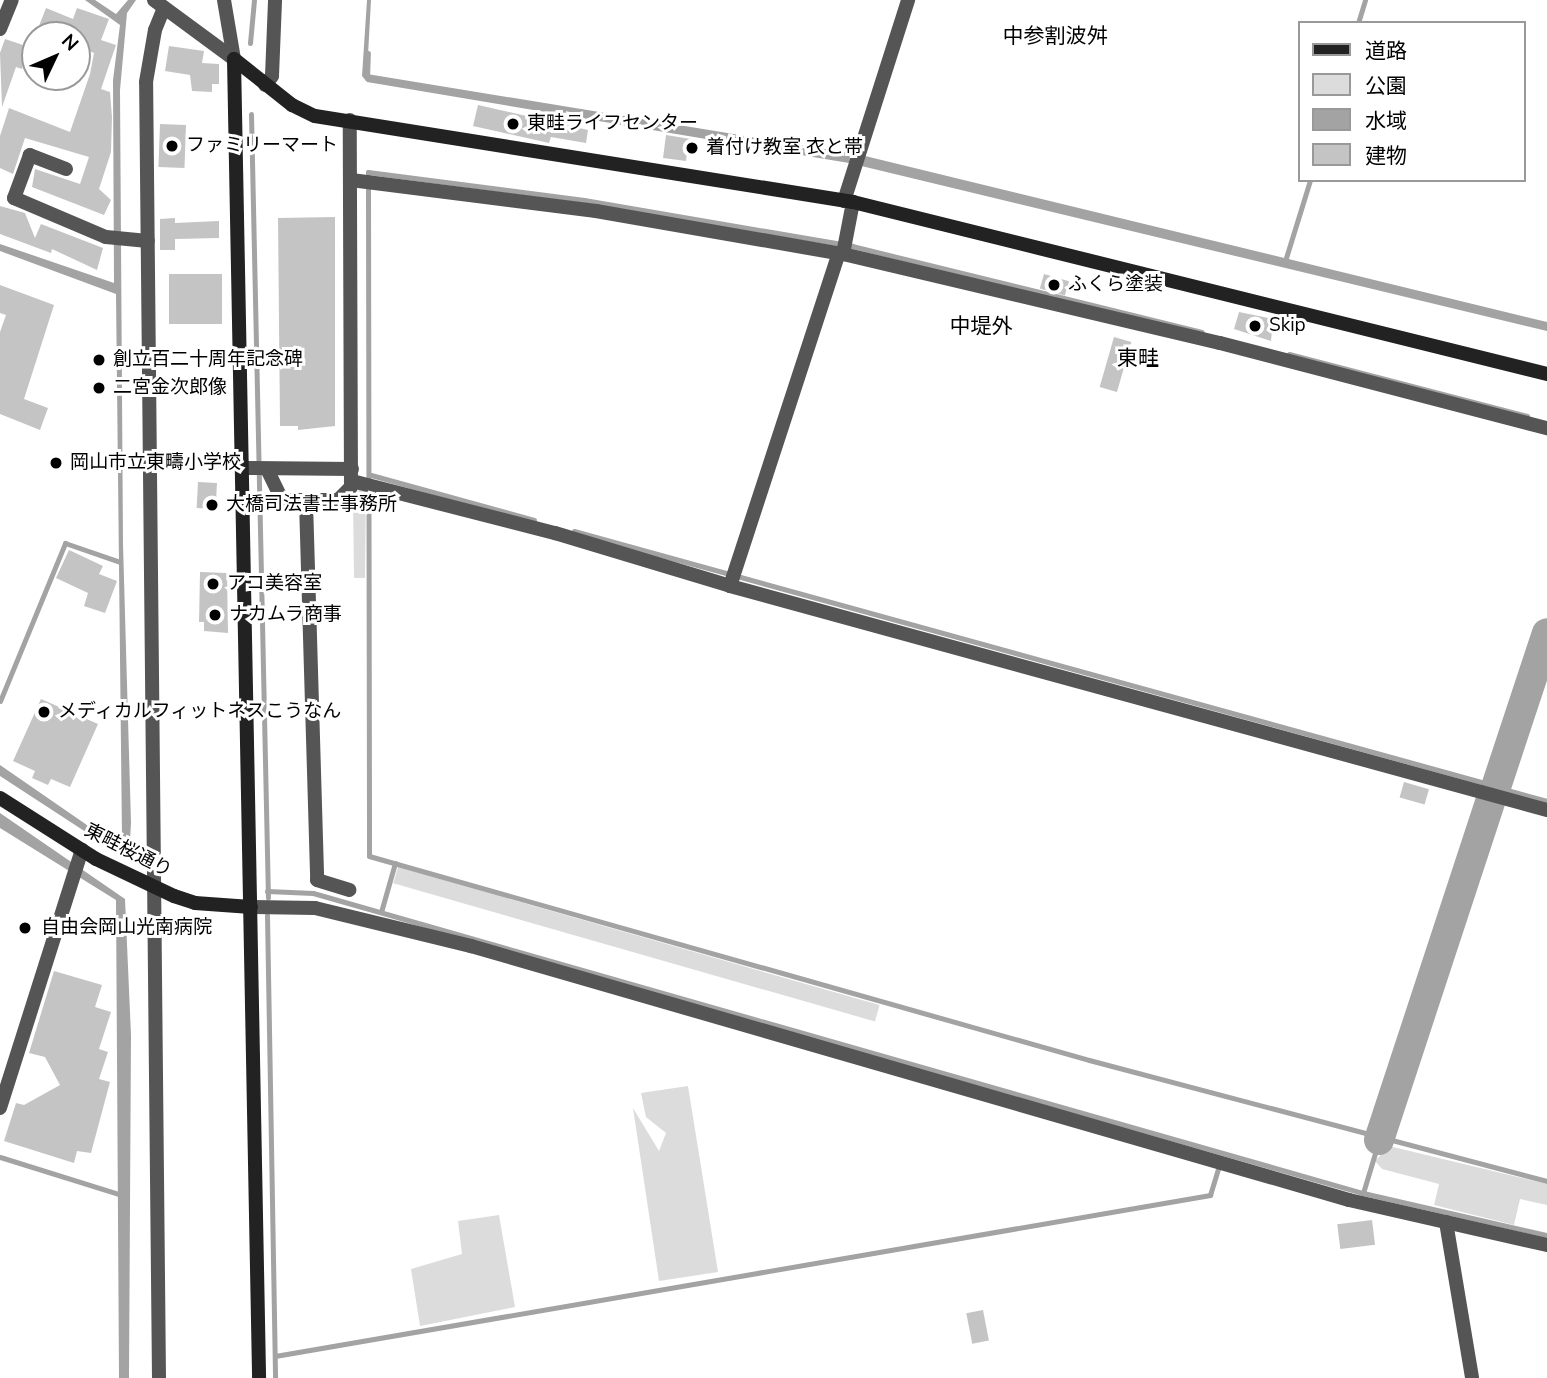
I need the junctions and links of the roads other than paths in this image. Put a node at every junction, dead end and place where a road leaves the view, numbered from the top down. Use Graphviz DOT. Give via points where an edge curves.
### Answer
graph roads {
  1 [pos="12,0"];
  2 [pos="275,0"];
  3 [pos="908,0"];
  4 [pos="159,4"];
  5 [pos="224,7"];
  6 [pos="0,29"];
  7 [pos="203,36"];
  8 [pos="234,60"];
  9 [pos="265,85"];
  10 [pos="350,120"];
  11 [pos="66,169"];
  12 [pos="351,180"];
  13 [pos="848,201"];
  14 [pos="148,241"];
  15 [pos="843,249"];
  16 [pos="1547,374"];
  17 [pos="1547,428"];
  18 [pos="256,468"];
  19 [pos="361,480"];
  20 [pos="306,502"];
  21 [pos="732,579"];
  22 [pos="0,798"];
  23 [pos="1547,810"];
  24 [pos="82,850"];
  25 [pos="156,886"];
  26 [pos="350,890"];
  27 [pos="251,907"];
  28 [pos="0,1108"];
  29 [pos="1446,1222"];
  30 [pos="1547,1245"];
  31 [pos="159,1378"];
  32 [pos="259,1378"];
  33 [pos="1472,1378"];
  1 -- 6 [label="street"];
  2 -- 9 [label="street" via="272,76"];
  3 -- 13 [label="street"];
  4 -- 7 [label="street"];
  4 -- 14 [label="street" via="146,82"];
  5 -- 7 [label="street" via="221,27"];
  5 -- 8 [label="street"];
  7 -- 8 [label="street"];
  8 -- 9 [label="street"];
  8 -- 18 [label="street"];
  9 -- 10 [label="street" via="303,112"];
  10 -- 12 [label="street"];
  10 -- 13 [label="street"];
  11 -- 14 [label="street" via="30,155 14,198 119,238"];
  12 -- 15 [label="street"];
  12 -- 19 [label="street"];
  13 -- 15 [label="street"];
  13 -- 16 [label="street"];
  14 -- 25 [label="street"];
  15 -- 17 [label="street"];
  15 -- 21 [label="street"];
  18 -- 19 [label="street"];
  18 -- 20 [label="street" via="282,500"];
  18 -- 27 [label="street"];
  19 -- 20 [label="street" via="338,500"];
  19 -- 21 [label="street"];
  20 -- 26 [label="street" via="317,880"];
  21 -- 23 [label="street"];
  22 -- 24 [label="street, 東畦桜通り"];
  24 -- 25 [label="street, 東畦桜通り"];
  24 -- 28 [label="street"];
  25 -- 27 [label="street, 東畦桜通り" via="195,903"];
  25 -- 31 [label="street"];
  27 -- 29 [label="street" via="315,908 471,946 1349,1200"];
  27 -- 32 [label="street"];
  29 -- 30 [label="street"];
  29 -- 33 [label="street"];
}
